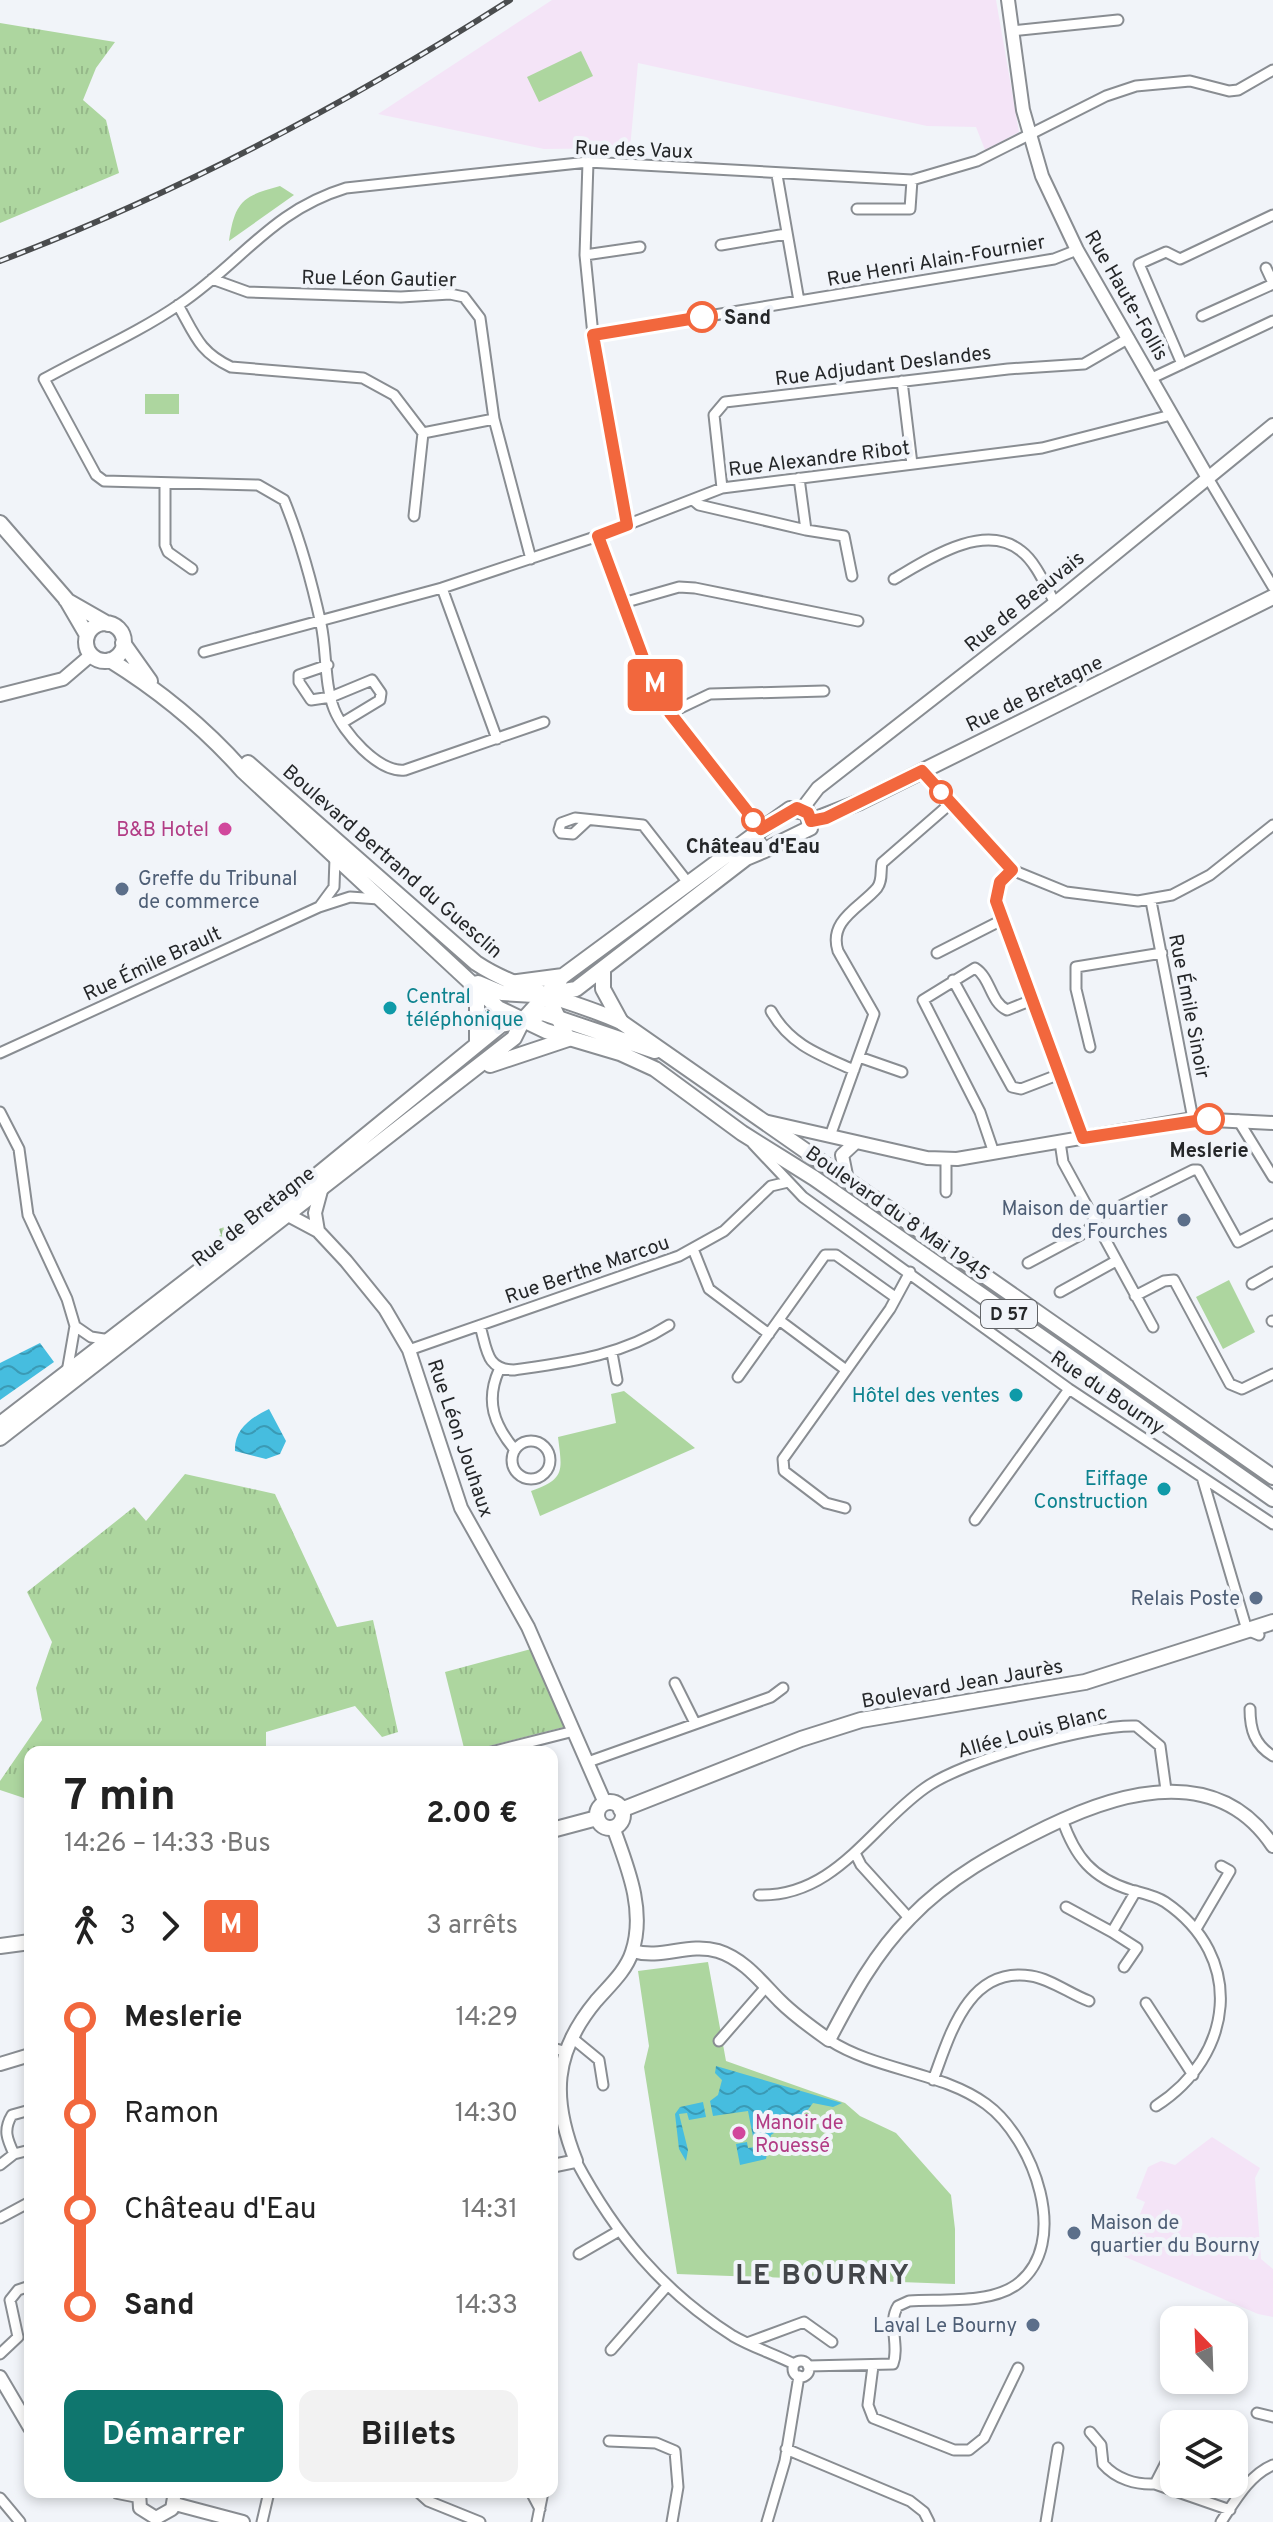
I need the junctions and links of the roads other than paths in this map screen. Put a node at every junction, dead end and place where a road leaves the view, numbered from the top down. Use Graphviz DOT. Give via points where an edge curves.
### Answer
graph roads {
  1 [pos="1008,0"];
  2 [pos="1118,20"];
  3 [pos="1012,31"];
  4 [pos="1273,70"];
  5 [pos="1029,135"];
  6 [pos="588,162"];
  7 [pos="777,175"];
  8 [pos="912,180"];
  9 [pos="857,209"];
  10 [pos="1273,215"];
  11 [pos="786,234"];
  12 [pos="721,245"];
  13 [pos="640,247"];
  14 [pos="1077,250"];
  15 [pos="585,255"];
  16 [pos="1266,268"];
  17 [pos="212,279"];
  18 [pos="1273,283"];
  19 [pos="799,301"];
  20 [pos="178,305"];
  21 [pos="1202,316"];
  22 [pos="1273,321"];
  23 [pos="593,335"];
  24 [pos="1129,338"];
  25 [pos="1182,364"];
  26 [pos="1152,378"];
  27 [pos="902,381"];
  28 [pos="1171,415"];
  29 [pos="494,419"];
  30 [pos="1273,425"];
  31 [pos="423,433"];
  32 [pos="912,464"];
  33 [pos="799,478"];
  34 [pos="1208,478"];
  35 [pos="165,483"];
  36 [pos="722,488"];
  37 [pos="693,500"];
  38 [pos="414,516"];
  39 [pos="0,523"];
  40 [pos="627,525"];
  41 [pos="806,530"];
  42 [pos="598,536"];
  43 [pos="531,559"];
  44 [pos="192,569"];
  45 [pos="852,576"];
  46 [pos="894,579"];
  47 [pos="1273,587"];
  48 [pos="442,588"];
  49 [pos="1273,597"];
  50 [pos="66,599"];
  51 [pos="623,603"];
  52 [pos="1055,603"];
  53 [pos="858,621"];
  54 [pos="321,623"];
  55 [pos="108,624"];
  56 [pos="87,635"];
  57 [pos="123,643"];
  58 [pos="204,652"];
  59 [pos="91,655"];
  60 [pos="110,660"];
  61 [pos="328,665"];
  62 [pos="155,688"];
  63 [pos="824,691"];
  64 [pos="0,695"];
  65 [pos="331,697"];
  66 [pos="670,713"];
  67 [pos="544,722"];
  68 [pos="342,723"];
  69 [pos="497,739"];
  70 [pos="220,746"];
  71 [pos="922,771"];
  72 [pos="951,803"];
  73 [pos="806,815"];
  74 [pos="587,821"];
  75 [pos="1273,825"];
  76 [pos="760,831"];
  77 [pos="765,850"];
  78 [pos="335,854"];
  79 [pos="1012,870"];
  80 [pos="689,884"];
  81 [pos="385,900"];
  82 [pos="1151,901"];
  83 [pos="319,907"];
  84 [pos="1002,920"];
  85 [pos="937,953"];
  86 [pos="1162,953"];
  87 [pos="603,969"];
  88 [pos="563,976"];
  89 [pos="953,980"];
  90 [pos="510,983"];
  91 [pos="474,984"];
  92 [pos="547,994"];
  93 [pos="1032,1000"];
  94 [pos="771,1011"];
  95 [pos="557,1017"];
  96 [pos="523,1020"];
  97 [pos="621,1022"];
  98 [pos="568,1039"];
  99 [pos="477,1044"];
  100 [pos="1090,1047"];
  101 [pos="0,1053"];
  102 [pos="667,1056"];
  103 [pos="859,1057"];
  104 [pos="854,1070"];
  105 [pos="902,1072"];
  106 [pos="470,1073"];
  107 [pos="1060,1074"];
  108 [pos="0,1112"];
  109 [pos="1193,1119"];
  110 [pos="762,1120"];
  111 [pos="1238,1120"];
  112 [pos="1267,1123"];
  113 [pos="742,1133"];
  114 [pos="830,1136"];
  115 [pos="1083,1138"];
  116 [pos="856,1142"];
  117 [pos="1060,1142"];
  118 [pos="1255,1143"];
  119 [pos="994,1153"];
  120 [pos="946,1159"];
  121 [pos="770,1163"];
  122 [pos="1273,1177"];
  123 [pos="847,1180"];
  124 [pos="788,1182"];
  125 [pos="322,1187"];
  126 [pos="946,1192"];
  127 [pos="761,1195"];
  128 [pos="288,1215"];
  129 [pos="1095,1224"];
  130 [pos="1273,1224"];
  131 [pos="318,1231"];
  132 [pos="693,1249"];
  133 [pos="1116,1261"];
  134 [pos="1028,1263"];
  135 [pos="910,1272"];
  136 [pos="1273,1272"];
  137 [pos="1252,1284"];
  138 [pos="1060,1292"];
  139 [pos="1135,1296"];
  140 [pos="895,1297"];
  141 [pos="779,1320"];
  142 [pos="669,1325"];
  143 [pos="75,1326"];
  144 [pos="480,1326"];
  145 [pos="1153,1327"];
  146 [pos="769,1334"];
  147 [pos="110,1340"];
  148 [pos="409,1350"];
  149 [pos="612,1353"];
  150 [pos="499,1370"];
  151 [pos="846,1370"];
  152 [pos="1273,1374"];
  153 [pos="66,1375"];
  154 [pos="738,1377"];
  155 [pos="617,1380"];
  156 [pos="1069,1389"];
  157 [pos="0,1424"];
  158 [pos="0,1438"];
  159 [pos="515,1450"];
  160 [pos="1202,1477"];
  161 [pos="1273,1477"];
  162 [pos="1273,1499"];
  163 [pos="845,1508"];
  164 [pos="975,1520"];
  165 [pos="1273,1524"];
  166 [pos="1273,1622"];
  167 [pos="1260,1632"];
  168 [pos="675,1683"];
  169 [pos="783,1688"];
  170 [pos="1250,1709"];
  171 [pos="695,1723"];
  172 [pos="574,1731"];
  173 [pos="515,1746"];
  174 [pos="1273,1756"];
  175 [pos="588,1762"];
  176 [pos="1166,1790"];
  177 [pos="605,1803"];
  178 [pos="621,1810"];
  179 [pos="597,1818"];
  180 [pos="1062,1819"];
  181 [pos="613,1827"];
  182 [pos="558,1828"];
  183 [pos="1273,1846"];
  184 [pos="856,1855"];
  185 [pos="1221,1866"];
  186 [pos="1136,1891"];
  187 [pos="759,1895"];
  188 [pos="1066,1907"];
  189 [pos="909,1918"];
  190 [pos="1196,1929"];
  191 [pos="1112,1932"];
  192 [pos="24,1943"];
  193 [pos="0,1946"];
  194 [pos="633,1951"];
  195 [pos="1124,1967"];
  196 [pos="766,1987"];
  197 [pos="1089,2001"];
  198 [pos="1146,2003"];
  199 [pos="571,2037"];
  200 [pos="829,2040"];
  201 [pos="719,2041"];
  202 [pos="558,2049"];
  203 [pos="24,2057"];
  204 [pos="0,2064"];
  205 [pos="1193,2075"];
  206 [pos="933,2080"];
  207 [pos="603,2085"];
  208 [pos="1156,2106"];
  209 [pos="24,2112"];
  210 [pos="24,2152"];
  211 [pos="14,2154"];
  212 [pos="576,2161"];
  213 [pos="0,2165"];
  214 [pos="558,2165"];
  215 [pos="24,2205"];
  216 [pos="0,2218"];
  217 [pos="617,2232"];
  218 [pos="579,2254"];
  219 [pos="667,2286"];
  220 [pos="24,2288"];
  221 [pos="832,2342"];
  222 [pos="747,2343"];
  223 [pos="611,2350"];
  224 [pos="0,2354"];
  225 [pos="794,2364"];
  226 [pos="808,2366"];
  227 [pos="873,2366"];
  228 [pos="1018,2368"];
  229 [pos="799,2376"];
  230 [pos="0,2377"];
  231 [pos="1257,2413"];
  232 [pos="1273,2417"];
  233 [pos="24,2418"];
  234 [pos="1090,2432"];
  235 [pos="609,2441"];
  236 [pos="1058,2448"];
  237 [pos="786,2449"];
  238 [pos="1273,2465"];
  239 [pos="1160,2474"];
  240 [pos="1155,2484"];
  241 [pos="0,2498"];
  242 [pos="139,2498"];
  243 [pos="175,2498"];
  244 [pos="268,2498"];
  245 [pos="425,2498"];
  246 [pos="534,2498"];
  247 [pos="542,2498"];
  248 [pos="540,2509"];
  249 [pos="1230,2510"];
  250 [pos="149,2519"];
  251 [pos="467,2520"];
  252 [pos="20,2522"];
  253 [pos="243,2522"];
  254 [pos="262,2522"];
  255 [pos="480,2522"];
  256 [pos="537,2522"];
  257 [pos="672,2522"];
  258 [pos="767,2522"];
  259 [pos="929,2522"];
  260 [pos="1046,2522"];
  261 [pos="1221,2522"];
  1 -- 3 [label="street, Rue Haute-Follis"];
  2 -- 3 [label="street"];
  3 -- 5 [label="street, Rue Haute-Follis"];
  4 -- 5 [label="street, Rue des Vaux" via="1229,91 1190,81 1136,86"];
  5 -- 8 [label="street, Rue des Vaux" via="977,161"];
  5 -- 14 [label="street, Rue Haute-Follis"];
  6 -- 7 [label="street, Rue des Vaux"];
  6 -- 15 [label="street"];
  6 -- 17 [label="street, Rue des Vaux" via="346,188 316,197 287,213"];
  7 -- 8 [label="street, Rue des Vaux"];
  7 -- 11 [label="street"];
  8 -- 9 [label="street" via="910,209"];
  10 -- 25 [label="street" via="1180,259 1166,252 1139,264"];
  11 -- 12 [label="street"];
  11 -- 19 [label="street"];
  13 -- 15 [label="street"];
  14 -- 19 [label="street, Rue Henri Alain-Fournier" via="1054,259"];
  14 -- 24 [label="street, Rue Haute-Follis"];
  15 -- 23 [label="street"];
  16 -- 18 [label="street"];
  17 -- 20 [label="street, Rue des Vaux"];
  17 -- 29 [label="street, Rue Léon Gautier" via="248,292 464,297 480,318"];
  18 -- 21 [label="street"];
  19 -- 23 [label="street, Rue Henri Alain-Fournier"];
  20 -- 31 [label="street" via="205,353 215,360 231,367 363,378 394,395"];
  20 -- 35 [label="street, Rue des Vaux" via="44,379 96,475 114,483"];
  22 -- 25 [label="street"];
  23 -- 40 [label="street"];
  24 -- 26 [label="street, Rue Haute-Follis"];
  24 -- 27 [label="street, Rue Adjudant Deslandes" via="1084,364"];
  25 -- 26 [label="street"];
  26 -- 28 [label="street, Rue Haute-Follis"];
  27 -- 32 [label="street"];
  27 -- 36 [label="street, Rue Adjudant Deslandes" via="725,402 714,415"];
  28 -- 32 [label="street, Rue Alexandre Ribot" via="1042,448"];
  28 -- 34 [label="street, Rue Haute-Follis"];
  29 -- 31 [label="street"];
  29 -- 43 [label="street, Rue Léon Gautier"];
  30 -- 34 [label="street, Rue de Beauvais"];
  31 -- 38 [label="street"];
  32 -- 33 [label="street, Rue Alexandre Ribot"];
  33 -- 36 [label="street, Rue Alexandre Ribot"];
  33 -- 41 [label="street"];
  34 -- 47 [label="street, Rue Haute-Follis"];
  34 -- 52 [label="street, Rue de Beauvais"];
  35 -- 44 [label="street" via="165,545"];
  35 -- 54 [label="street" via="258,485 284,500"];
  36 -- 37 [label="street, Rue Alexandre Ribot"];
  37 -- 40 [label="street, Rue Alexandre Ribot"];
  37 -- 41 [label="street"];
  39 -- 50 [label="main road"];
  40 -- 42 [label="street, Rue Alexandre Ribot"];
  41 -- 45 [label="street" via="844,536"];
  42 -- 43 [label="street, Rue Alexandre Ribot"];
  42 -- 51 [label="street"];
  43 -- 48 [label="street, Rue Alexandre Ribot"];
  46 -- 52 [label="street" via="958,546 1001,541 1022,551"];
  48 -- 54 [label="street, Rue Alexandre Ribot"];
  48 -- 69 [label="street"];
  49 -- 71 [label="main road, Rue de Bretagne"];
  50 -- 55 [label="main road"];
  50 -- 56 [label="main road"];
  51 -- 53 [label="street" via="679,587 695,588"];
  51 -- 66 [label="street"];
  52 -- 73 [label="street, Rue de Beauvais" via="818,788"];
  54 -- 58 [label="street, Rue Alexandre Ribot"];
  54 -- 61 [label="street"];
  55 -- 56 [label="main road" via="96,625"];
  55 -- 57 [label="main road" via="118,629"];
  56 -- 59 [label="main road"];
  57 -- 60 [label="main road" via="120,654"];
  57 -- 62 [label="main road, Boulevard Bertrand du Guesclin"];
  59 -- 60 [label="main road"];
  59 -- 64 [label="street" via="63,679"];
  60 -- 62 [label="main road, Boulevard Bertrand du Guesclin"];
  61 -- 65 [label="street"];
  61 -- 65 [label="street" via="303,672 299,682 311,700"];
  62 -- 70 [label="main road, Boulevard Bertrand du Guesclin"];
  63 -- 66 [label="street" via="710,694"];
  65 -- 68 [label="street"];
  65 -- 68 [label="street" via="364,681 378,685 380,700"];
  66 -- 76 [label="street"];
  67 -- 69 [label="street"];
  68 -- 69 [label="street" via="394,771"];
  70 -- 78 [label="main road, Boulevard Bertrand du Guesclin"];
  70 -- 90 [label="main road, Boulevard Bertrand du Guesclin" via="247,762 476,963"];
  71 -- 72 [label="street"];
  71 -- 73 [label="main road, Rue de Bretagne" via="826,818"];
  72 -- 79 [label="street"];
  72 -- 103 [label="street" via="882,863 876,888 839,926 838,951 874,1014"];
  73 -- 76 [label="main road, Rue de Bretagne" via="790,809"];
  73 -- 77 [label="main road, Rue de Bretagne" via="805,833"];
  74 -- 80 [label="street" via="643,825"];
  75 -- 82 [label="street" via="1191,887"];
  76 -- 77 [label="main road" via="756,841"];
  76 -- 80 [label="main road, Rue de Bretagne"];
  77 -- 87 [label="main road, Rue de Bretagne" via="746,858"];
  78 -- 81 [label="main road, Boulevard Bertrand du Guesclin"];
  78 -- 83 [label="street" via="334,887"];
  79 -- 82 [label="street" via="1066,892"];
  79 -- 84 [label="street" via="997,890"];
  80 -- 88 [label="main road, Rue de Bretagne"];
  81 -- 83 [label="street, Rue Émile Brault" via="350,897"];
  81 -- 91 [label="main road, Boulevard Bertrand du Guesclin"];
  82 -- 86 [label="street, Rue Émile Sinoir"];
  83 -- 101 [label="street, Rue Émile Brault"];
  84 -- 85 [label="street"];
  84 -- 93 [label="street"];
  86 -- 100 [label="street" via="1076,967"];
  86 -- 109 [label="street, Rue Émile Sinoir"];
  87 -- 92 [label="main road, Rue de Bretagne" via="576,989"];
  87 -- 97 [label="main road" via="605,996"];
  88 -- 90 [label="main road"];
  88 -- 92 [label="main road, Rue de Bretagne"];
  89 -- 93 [label="street" via="975,968 999,1006 1007,1010"];
  89 -- 107 [label="street" via="1012,1087 1021,1089"];
  89 -- 119 [label="street" via="929,993 924,1006 980,1112"];
  90 -- 92 [label="main road, Boulevard Bertrand du Guesclin"];
  91 -- 92 [label="main road" via="507,995"];
  91 -- 96 [label="main road, Boulevard Bertrand du Guesclin" via="498,1008"];
  91 -- 99 [label="main road"];
  92 -- 95 [label="main road"];
  92 -- 96 [label="main road, Rue de Bretagne"];
  92 -- 97 [label="main road, Boulevard du 8 Mai 1945 / D 57"];
  93 -- 107 [label="street"];
  94 -- 104 [label="street" via="800,1046"];
  95 -- 96 [label="main road" via="543,1013"];
  95 -- 98 [label="main road"];
  95 -- 102 [label="main road"];
  96 -- 98 [label="main road, Boulevard du 8 Mai 1945 / D 57"];
  96 -- 99 [label="main road, Rue de Bretagne" via="501,1025"];
  96 -- 106 [label="main road, Rue de Bretagne" via="518,1035"];
  97 -- 102 [label="main road, Boulevard du 8 Mai 1945 / D 57"];
  98 -- 106 [label="main road"];
  98 -- 113 [label="main road, Boulevard du 8 Mai 1945 / D 57" via="655,1069"];
  99 -- 147 [label="main road, Rue de Bretagne"];
  102 -- 110 [label="main road, Boulevard du 8 Mai 1945 / D 57"];
  103 -- 104 [label="street"];
  103 -- 105 [label="street"];
  104 -- 114 [label="street"];
  106 -- 125 [label="main road, Rue de Bretagne"];
  107 -- 115 [label="street"];
  108 -- 143 [label="street" via="19,1149 28,1215"];
  109 -- 111 [label="street"];
  109 -- 115 [label="street"];
  110 -- 114 [label="street"];
  110 -- 123 [label="main road, Boulevard du 8 Mai 1945 / D 57"];
  111 -- 112 [label="street"];
  111 -- 118 [label="street"];
  112 -- 118 [label="street"];
  113 -- 121 [label="street, Rue du Bourny"];
  113 -- 162 [label="main road, Boulevard du 8 Mai 1945 / D 57" via="810,1175"];
  114 -- 116 [label="street"];
  115 -- 117 [label="street"];
  116 -- 120 [label="street"];
  116 -- 123 [label="street" via="842,1155"];
  117 -- 119 [label="street"];
  117 -- 129 [label="street" via="1063,1162"];
  118 -- 122 [label="street"];
  119 -- 120 [label="street"];
  120 -- 126 [label="street"];
  121 -- 124 [label="street, Rue du Bourny"];
  121 -- 127 [label="street"];
  123 -- 161 [label="main road, Boulevard du 8 Mai 1945 / D 57"];
  124 -- 127 [label="street, Rue Berthe Marcou"];
  124 -- 135 [label="street, Rue du Bourny"];
  125 -- 128 [label="main road, Rue de Bretagne"];
  125 -- 131 [label="street" via="315,1213"];
  127 -- 132 [label="street, Rue Berthe Marcou" via="724,1231"];
  128 -- 131 [label="street, Rue Léon Jouhaux"];
  128 -- 158 [label="main road, Rue de Bretagne"];
  129 -- 130 [label="street" via="1102,1215 1198,1170 1238,1242"];
  129 -- 133 [label="street"];
  129 -- 134 [label="street"];
  131 -- 148 [label="street, Rue Léon Jouhaux" via="385,1309"];
  132 -- 144 [label="street, Rue Berthe Marcou"];
  132 -- 146 [label="street" via="709,1289"];
  133 -- 138 [label="street"];
  133 -- 139 [label="street"];
  135 -- 140 [label="street"];
  135 -- 156 [label="street, Rue du Bourny"];
  136 -- 137 [label="street"];
  139 -- 145 [label="street"];
  139 -- 152 [label="street" via="1174,1280 1230,1384 1242,1389"];
  140 -- 141 [label="street" via="829,1253"];
  140 -- 151 [label="street"];
  141 -- 146 [label="street"];
  141 -- 151 [label="street"];
  142 -- 149 [label="street"];
  143 -- 147 [label="street" via="91,1337"];
  143 -- 153 [label="street"];
  144 -- 148 [label="street, Rue Berthe Marcou"];
  144 -- 150 [label="street"];
  146 -- 154 [label="street"];
  147 -- 153 [label="main road, Rue de Bretagne"];
  148 -- 172 [label="street, Rue Léon Jouhaux" via="461,1508 528,1627"];
  149 -- 150 [label="street"];
  149 -- 155 [label="street"];
  150 -- 159 [label="street" via="491,1387 494,1421"];
  151 -- 163 [label="street" via="781,1466 826,1503"];
  153 -- 157 [label="main road, Rue de Bretagne"];
  156 -- 160 [label="street, Rue du Bourny"];
  156 -- 164 [label="street"];
  159 -- 159 [label="street" via="514,1469 521,1476 540,1476 547,1469 550,1459 540,1444 522,1443"];
  160 -- 165 [label="street, Rue du Bourny"];
  160 -- 167 [label="street"];
  166 -- 167 [label="main road, Boulevard Jean Jaurès"];
  167 -- 178 [label="main road, Boulevard Jean Jaurès" via="1085,1682 861,1720"];
  168 -- 171 [label="street"];
  169 -- 171 [label="street"];
  170 -- 174 [label="street" via="1257,1742"];
  171 -- 175 [label="street"];
  172 -- 173 [label="street"];
  172 -- 175 [label="street, Rue Léon Jouhaux"];
  175 -- 177 [label="street, Rue Léon Jouhaux"];
  176 -- 180 [label="street" via="1111,1800"];
  176 -- 183 [label="street" via="1217,1800 1245,1816"];
  176 -- 184 [label="street, Allée Louis Blanc" via="1163,1757 1153,1737 1136,1726 1111,1727 952,1772 919,1793"];
  177 -- 178 [label="main road"];
  177 -- 179 [label="main road"];
  178 -- 181 [label="main road" via="622,1818"];
  179 -- 181 [label="main road"];
  179 -- 182 [label="main road"];
  180 -- 186 [label="street" via="1075,1853 1093,1874"];
  180 -- 189 [label="street" via="995,1853"];
  181 -- 194 [label="street" via="635,1894"];
  184 -- 187 [label="street, Allée Louis Blanc" via="810,1883"];
  184 -- 189 [label="street"];
  185 -- 190 [label="street" via="1230,1871"];
  186 -- 190 [label="street" via="1164,1901"];
  186 -- 191 [label="street"];
  188 -- 191 [label="street"];
  189 -- 200 [label="street" via="874,1961"];
  190 -- 205 [label="street" via="1214,1964 1221,2010 1208,2054"];
  191 -- 195 [label="street" via="1137,1948"];
  192 -- 193 [label="main road"];
  194 -- 196 [label="street" via="651,1956 698,1947 720,1951"];
  194 -- 199 [label="street"];
  196 -- 200 [label="street"];
  196 -- 201 [label="street"];
  197 -- 206 [label="street" via="1030,1976 989,1983 966,2003"];
  198 -- 205 [label="street"];
  199 -- 202 [label="street"];
  199 -- 207 [label="street" via="599,2060"];
  200 -- 206 [label="street" via="851,2054"];
  202 -- 212 [label="street" via="560,2111"];
  203 -- 204 [label="street"];
  205 -- 208 [label="street"];
  206 -- 227 [label="street" via="986,2104 1022,2143 1037,2177 1041,2253 1014,2287 903,2303 894,2311 893,2364"];
  209 -- 211 [label="street" via="12,2115 7,2124"];
  210 -- 211 [label="street"];
  211 -- 213 [label="street"];
  212 -- 214 [label="street"];
  212 -- 217 [label="street"];
  215 -- 216 [label="street"];
  217 -- 218 [label="street"];
  217 -- 219 [label="street"];
  219 -- 222 [label="street"];
  219 -- 223 [label="street"];
  220 -- 224 [label="street" via="10,2300 18,2337"];
  221 -- 222 [label="street" via="804,2322"];
  222 -- 225 [label="street"];
  225 -- 226 [label="street"];
  225 -- 229 [label="street"];
  226 -- 227 [label="street"];
  226 -- 229 [label="street" via="807,2374"];
  227 -- 228 [label="street" via="868,2405 873,2418 961,2451 984,2438"];
  229 -- 237 [label="street"];
  230 -- 233 [label="street"];
  231 -- 232 [label="street"];
  234 -- 240 [label="street" via="1101,2445 1109,2471 1143,2485"];
  235 -- 257 [label="street" via="656,2443 675,2451 678,2487"];
  236 -- 260 [label="street"];
  237 -- 258 [label="street"];
  237 -- 259 [label="street" via="910,2501"];
  238 -- 249 [label="street" via="1243,2489"];
  239 -- 240 [label="street"];
  240 -- 249 [label="street"];
  241 -- 252 [label="street"];
  242 -- 250 [label="street"];
  243 -- 250 [label="street" via="168,2514"];
  243 -- 253 [label="street"];
  244 -- 254 [label="street"];
  245 -- 251 [label="street"];
  246 -- 248 [label="street"];
  247 -- 248 [label="street"];
  248 -- 256 [label="street"];
  249 -- 261 [label="street"];
  251 -- 255 [label="street"];
}
